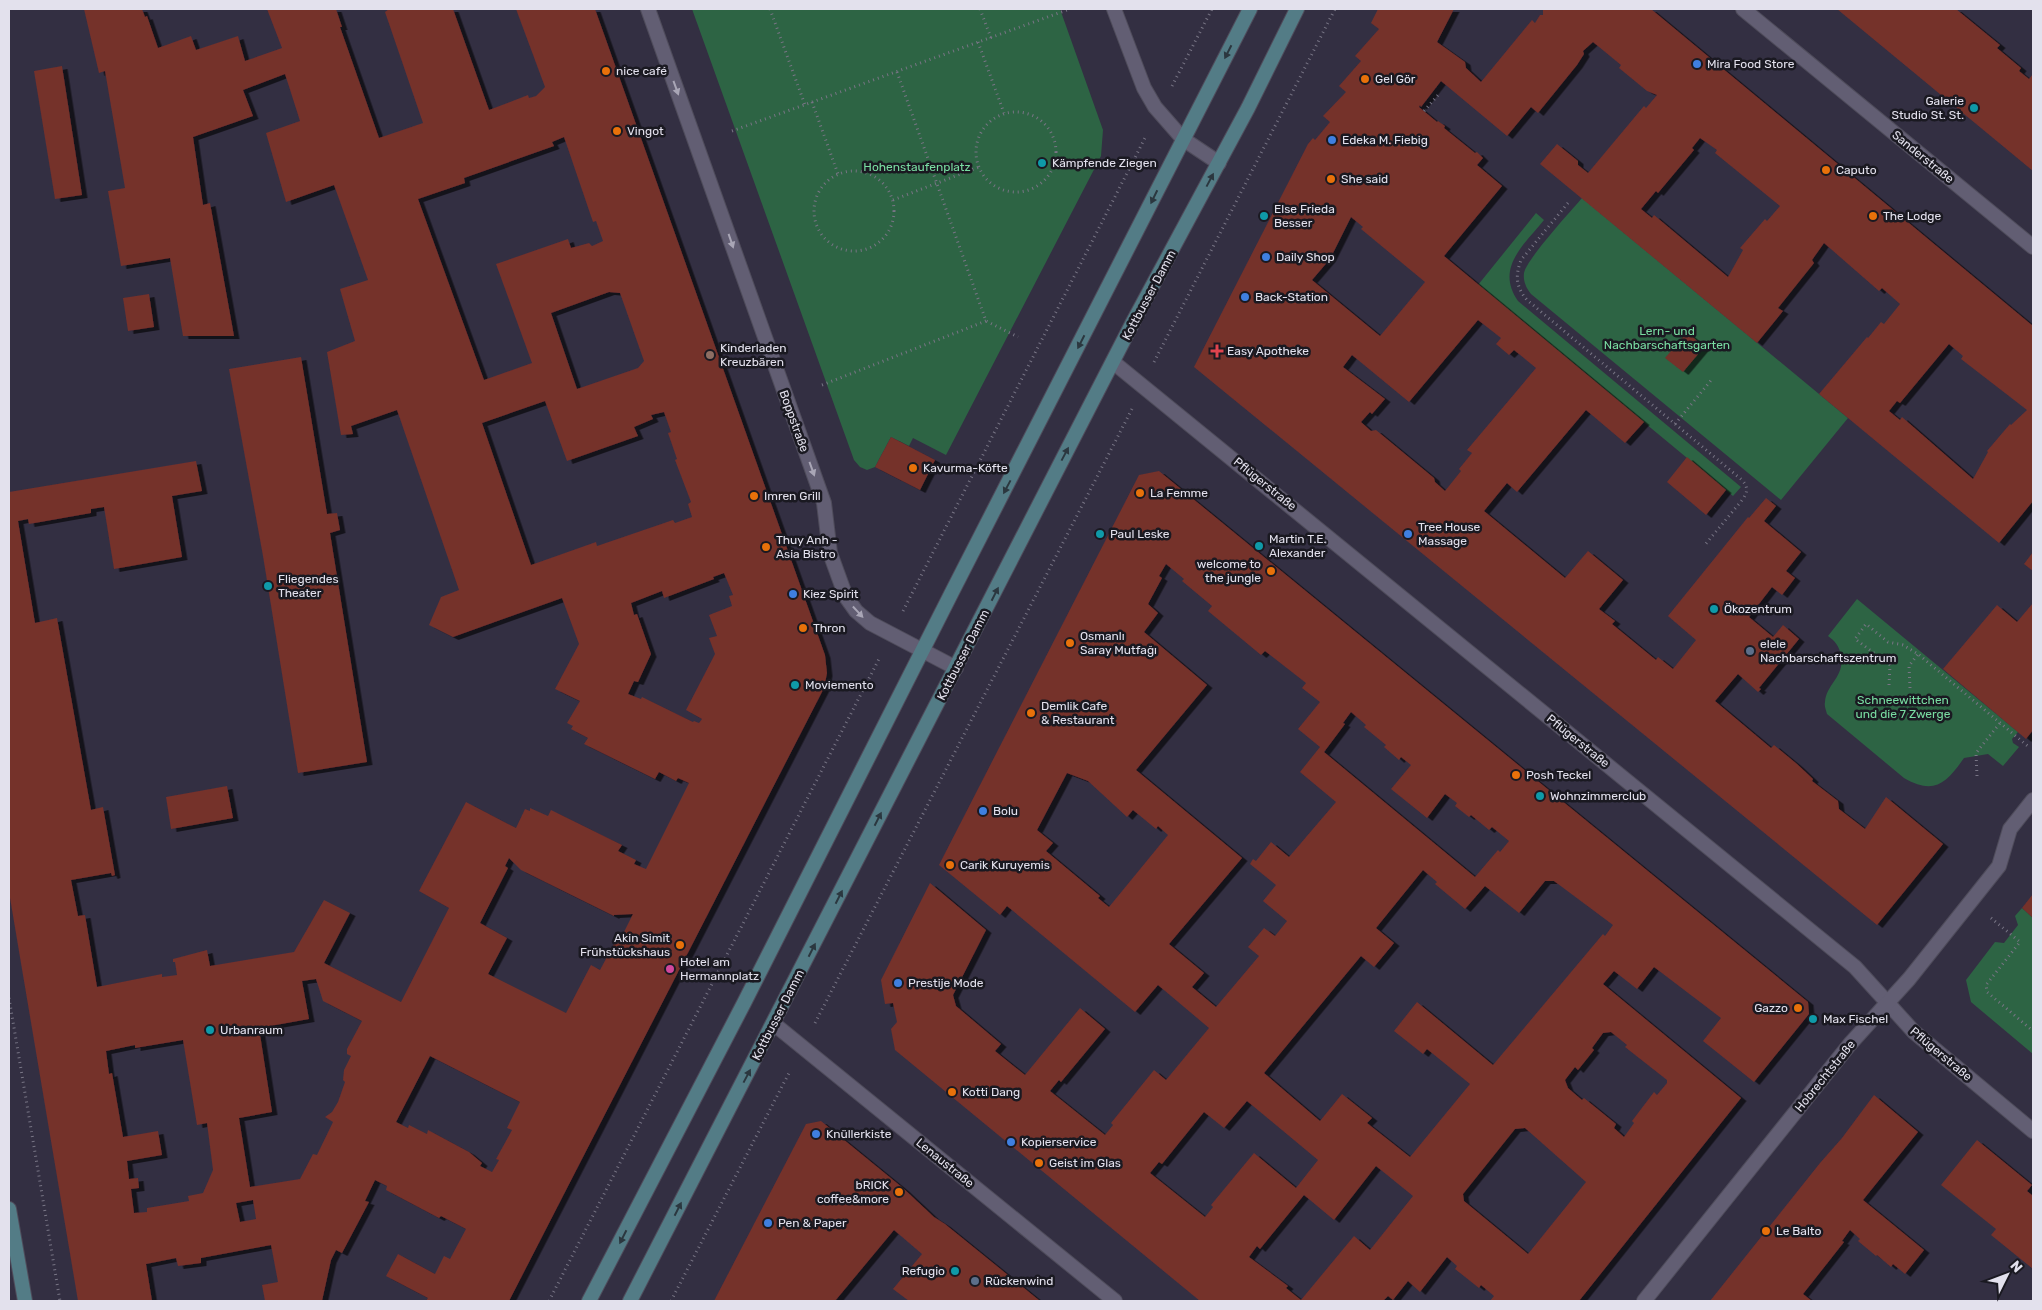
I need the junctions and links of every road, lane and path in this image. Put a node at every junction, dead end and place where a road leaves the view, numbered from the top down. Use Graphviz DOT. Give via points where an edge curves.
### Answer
graph roads {
  1 [pos="648,9"];
  2 [pos="770,9"];
  3 [pos="980,9"];
  4 [pos="1114,9"];
  5 [pos="1212,9"];
  6 [pos="1250,9"];
  7 [pos="1297,9"];
  8 [pos="1335,9"];
  9 [pos="1743,9"];
  10 [pos="1067,10"];
  11 [pos="990,38"];
  12 [pos="978,42"];
  13 [pos="1190,52"];
  14 [pos="897,72"];
  15 [pos="1438,96"];
  16 [pos="812,102"];
  17 [pos="805,105"];
  18 [pos="1424,112"];
  19 [pos="1004,113"];
  20 [pos="732,131"];
  21 [pos="1146,137"];
  22 [pos="1183,139"];
  23 [pos="1219,162"];
  24 [pos="979,167"];
  25 [pos="838,174"];
  26 [pos="936,184"];
  27 [pos="893,200"];
  28 [pos="1568,202"];
  29 [pos="2033,248"];
  30 [pos="986,321"];
  31 [pos="1018,337"];
  32 [pos="1166,339"];
  33 [pos="1113,362"];
  34 [pos="1713,378"];
  35 [pos="822,385"];
  36 [pos="1675,424"];
  37 [pos="1115,443"];
  38 [pos="1704,546"];
  39 [pos="920,578"];
  40 [pos="922,651"];
  41 [pos="1918,654"];
  42 [pos="956,668"];
  43 [pos="1889,685"];
  44 [pos="1910,688"];
  45 [pos="853,709"];
  46 [pos="2000,723"];
  47 [pos="2030,748"];
  48 [pos="1977,776"];
  49 [pos="2033,800"];
  50 [pos="1971,901"];
  51 [pos="9,998"];
  52 [pos="825,1002"];
  53 [pos="1888,1003"];
  54 [pos="774,1024"];
  55 [pos="2033,1031"];
  56 [pos="783,1084"];
  57 [pos="2033,1130"];
  58 [pos="9,1209"];
  59 [pos="25,1301"];
  60 [pos="60,1301"];
  61 [pos="549,1301"];
  62 [pos="589,1301"];
  63 [pos="630,1301"];
  64 [pos="671,1301"];
  65 [pos="1115,1301"];
  66 [pos="1644,1301"];
  1 -- 40 [label="street, Boppstraße, one-way" via="824,503 830,553 846,597 870,623"];
  2 -- 17 [label="path"];
  3 -- 11 [label="path"];
  4 -- 22 [label="street" via="1144,88 1155,107"];
  5 -- 13 [label="path"];
  6 -- 22 [label="main road, one-way"];
  7 -- 23 [label="main road, Kottbusser Damm"];
  8 -- 32 [label="path"];
  9 -- 29 [label="street, Sanderstraße"];
  10 -- 11 [label="path"];
  11 -- 12 [label="path"];
  12 -- 14 [label="path"];
  12 -- 19 [label="path"];
  14 -- 16 [label="path"];
  14 -- 26 [label="path"];
  15 -- 18 [label="path"];
  16 -- 17 [label="path"];
  16 -- 25 [label="path"];
  17 -- 20 [label="path"];
  19 -- 24 [label="path" via="988,123 978,138"];
  19 -- 24 [label="path" via="1028,114 1039,118 1049,128 1056,155 1052,168 1045,180 1020,192 1006,191 994,185"];
  21 -- 39 [label="path"];
  22 -- 23 [label="street"];
  22 -- 40 [label="main road, one-way"];
  33 -- 23 [label="main road, Kottbusser Damm, one-way"];
  24 -- 26 [label="path"];
  25 -- 27 [label="path" via="866,172 887,188"];
  25 -- 27 [label="path" via="822,186 814,208 822,235 832,244 845,250 859,251 878,243 891,227"];
  26 -- 27 [label="path"];
  26 -- 30 [label="path"];
  28 -- 36 [label="path" via="1521,260 1517,272 1520,292"];
  30 -- 31 [label="path"];
  30 -- 35 [label="path"];
  42 -- 33 [label="main road, Kottbusser Damm, one-way"];
  33 -- 53 [label="street, Pflügerstraße" via="1855,967"];
  34 -- 36 [label="path"];
  36 -- 38 [label="path" via="1747,486 1743,499"];
  37 -- 52 [label="path"];
  40 -- 42 [label="street, Boppstraße"];
  40 -- 62 [label="main road, one-way"];
  41 -- 43 [label="path" via="1903,645 1888,642 1866,624 1855,638 1890,665"];
  41 -- 44 [label="path" via="1909,666"];
  41 -- 46 [label="path"];
  54 -- 42 [label="main road, Kottbusser Damm, one-way"];
  45 -- 61 [label="path"];
  46 -- 47 [label="path"];
  46 -- 48 [label="path" via="1976,753"];
  49 -- 50 [label="street, Hobrechtstraße" via="2010,829 1999,866"];
  50 -- 53 [label="street, Hobrechtstraße"];
  50 -- 55 [label="path" via="2020,942 1986,985 1987,992"];
  51 -- 60 [label="path"];
  53 -- 57 [label="street, Pflügerstraße" via="1914,1032"];
  53 -- 66 [label="street, Hobrechtstraße" via="1850,1044"];
  63 -- 54 [label="main road, Kottbusser Damm, one-way"];
  54 -- 65 [label="street, Lenaustraße"];
  56 -- 64 [label="path"];
  58 -- 59 [label="main road"];
}
